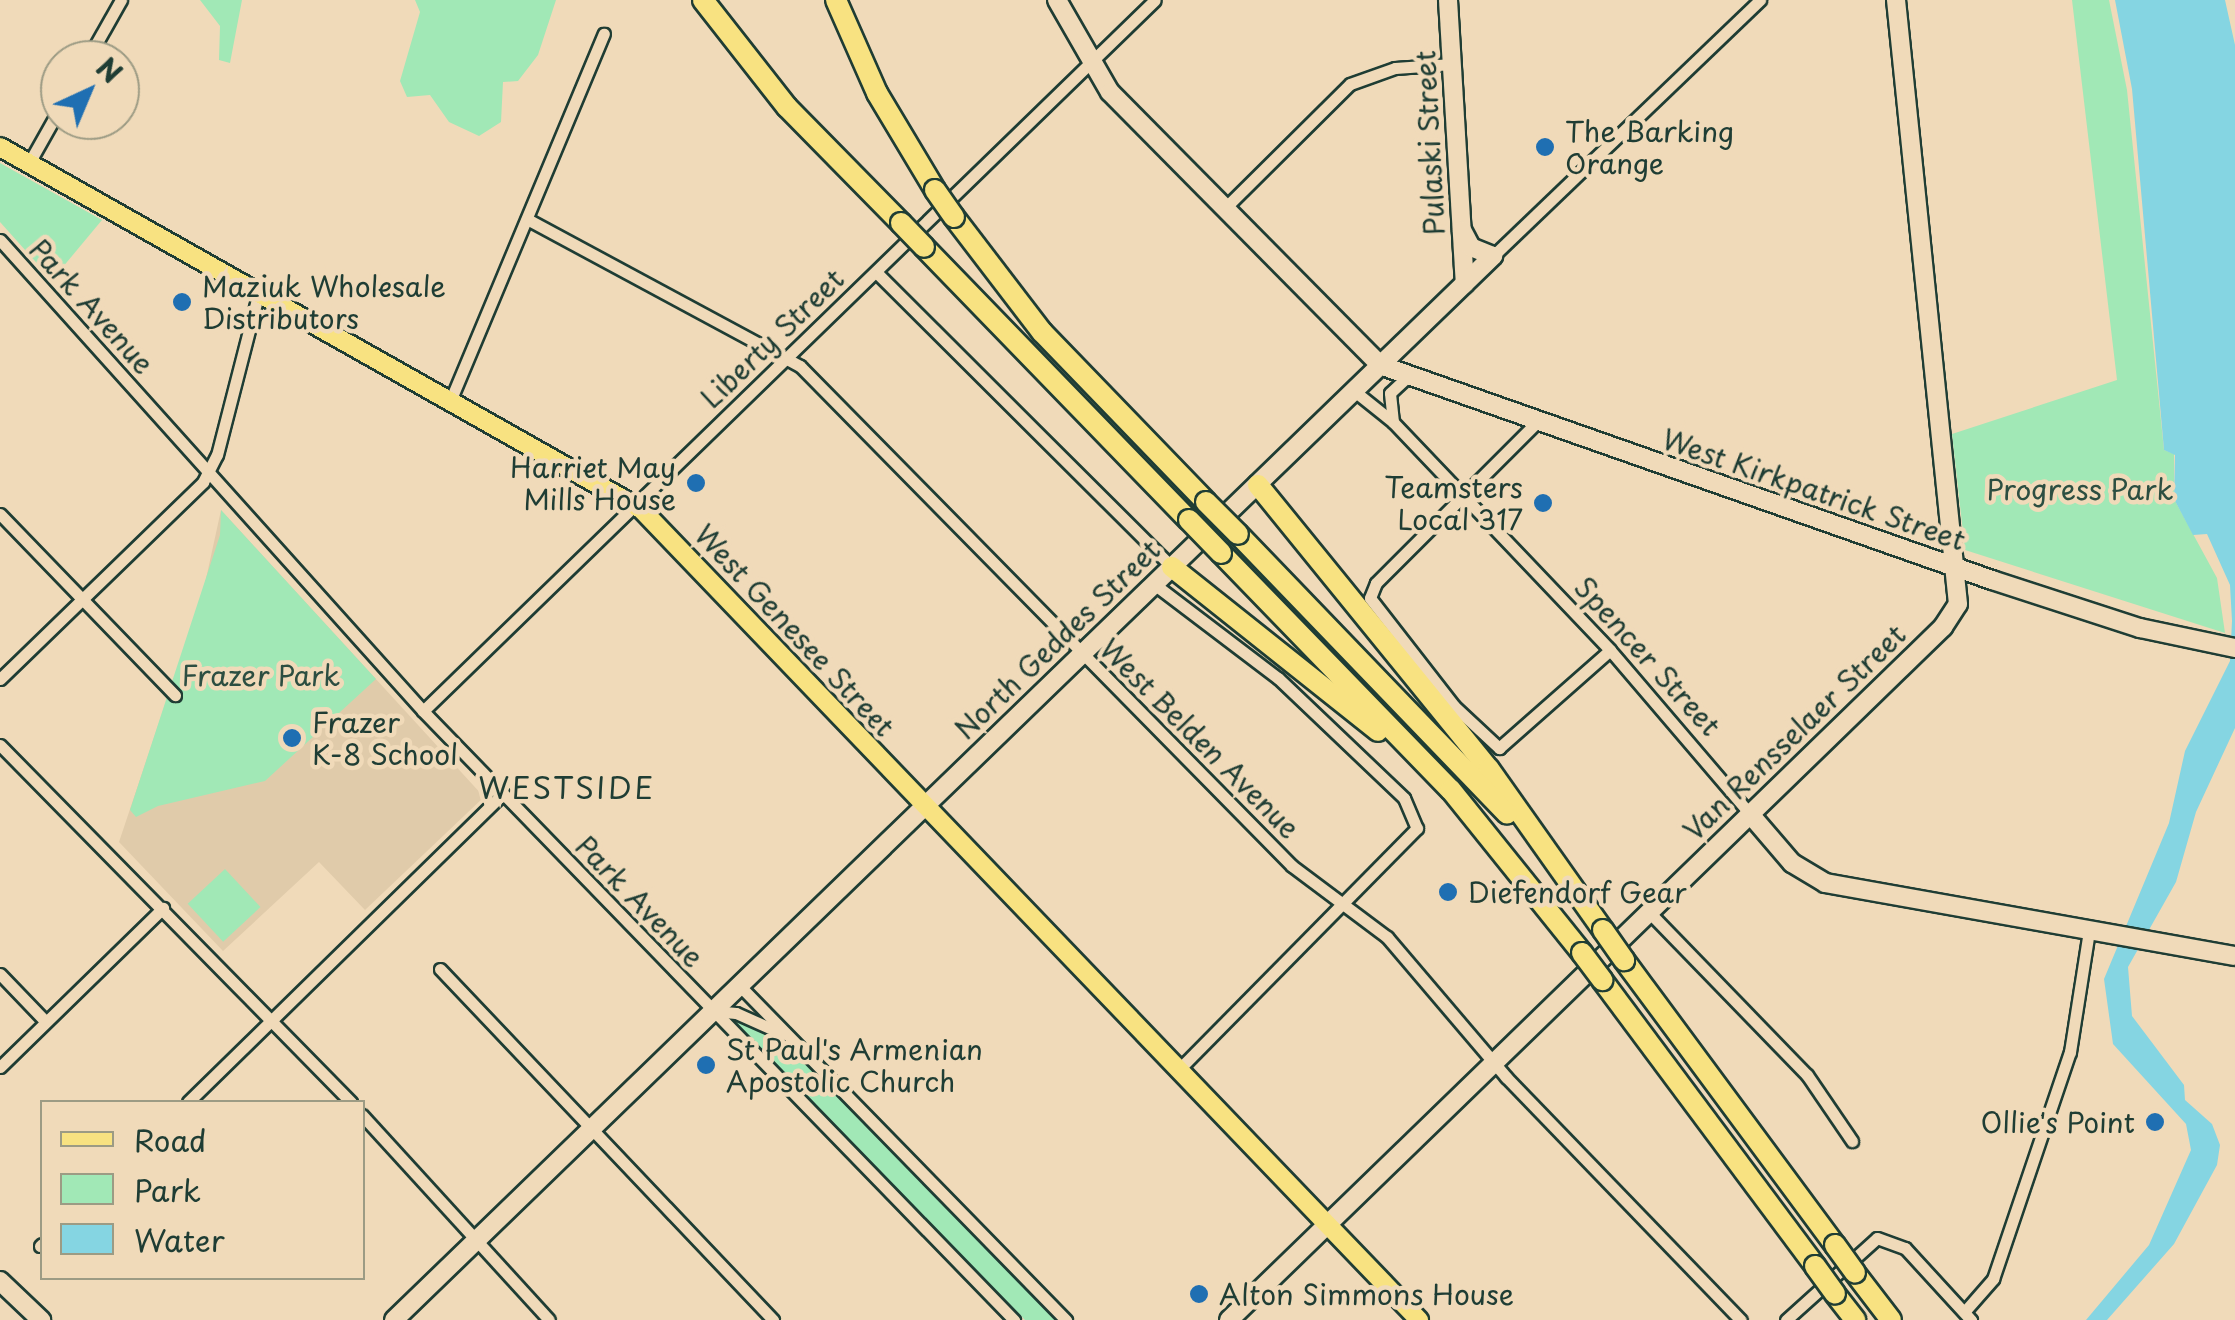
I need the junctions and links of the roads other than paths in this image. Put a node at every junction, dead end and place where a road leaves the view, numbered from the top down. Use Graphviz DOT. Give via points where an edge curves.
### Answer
graph roads {
  1 [pos="120,0"];
  2 [pos="703,0"];
  3 [pos="836,0"];
  4 [pos="1057,0"];
  5 [pos="1155,0"];
  6 [pos="1448,0"];
  7 [pos="1760,0"];
  8 [pos="1896,0"];
  9 [pos="604,34"];
  10 [pos="98,40"];
  11 [pos="1088,64"];
  12 [pos="1452,64"];
  13 [pos="42,140"];
  14 [pos="0,147"];
  15 [pos="29,163"];
  16 [pos="1224,209"];
  17 [pos="527,218"];
  18 [pos="1462,230"];
  19 [pos="0,240"];
  20 [pos="1493,256"];
  21 [pos="876,272"];
  22 [pos="1464,283"];
  23 [pos="259,291"];
  24 [pos="788,359"];
  25 [pos="1380,365"];
  26 [pos="1408,376"];
  27 [pos="1353,390"];
  28 [pos="450,398"];
  29 [pos="1392,422"];
  30 [pos="1538,422"];
  31 [pos="209,472"];
  32 [pos="1258,485"];
  33 [pos="1464,498"];
  34 [pos="636,506"];
  35 [pos="0,514"];
  36 [pos="1172,567"];
  37 [pos="1954,567"];
  38 [pos="1154,584"];
  39 [pos="82,599"];
  40 [pos="2230,647"];
  41 [pos="1610,650"];
  42 [pos="1081,654"];
  43 [pos="0,679"];
  44 [pos="175,695"];
  45 [pos="423,711"];
  46 [pos="0,745"];
  47 [pos="502,794"];
  48 [pos="924,804"];
  49 [pos="1750,814"];
  50 [pos="1476,820"];
  51 [pos="1558,872"];
  52 [pos="1348,902"];
  53 [pos="163,908"];
  54 [pos="1649,912"];
  55 [pos="2097,933"];
  56 [pos="2235,956"];
  57 [pos="440,969"];
  58 [pos="0,974"];
  59 [pos="738,984"];
  60 [pos="712,1011"];
  61 [pos="272,1020"];
  62 [pos="46,1022"];
  63 [pos="792,1038"];
  64 [pos="1496,1061"];
  65 [pos="0,1067"];
  66 [pos="1176,1071"];
  67 [pos="190,1100"];
  68 [pos="348,1100"];
  69 [pos="365,1118"];
  70 [pos="590,1129"];
  71 [pos="1852,1141"];
  72 [pos="1326,1226"];
  73 [pos="476,1240"];
  74 [pos="0,1281"];
  75 [pos="1968,1315"];
  76 [pos="41,1320"];
  77 [pos="394,1320"];
  78 [pos="549,1320"];
  79 [pos="772,1320"];
  80 [pos="1014,1320"];
  81 [pos="1066,1320"];
  82 [pos="1229,1320"];
  83 [pos="1419,1320"];
  84 [pos="1741,1320"];
  85 [pos="1786,1320"];
  86 [pos="1854,1320"];
  87 [pos="1890,1320"];
  1 -- 10 [label="street"];
  2 -- 50 [label="highway, bridge" via="787,106"];
  3 -- 51 [label="highway, bridge" via="877,93 935,190 1042,332"];
  4 -- 11 [label="street"];
  5 -- 11 [label="street, Liberty Street"];
  6 -- 12 [label="street, Pulaski Street"];
  7 -- 20 [label="street, North Geddes Street"];
  8 -- 37 [label="street, Van Rensselaer Street"];
  9 -- 17 [label="street"];
  11 -- 16 [label="street"];
  11 -- 21 [label="street, Liberty Street"];
  12 -- 16 [label="street" via="1395,68 1350,84"];
  12 -- 18 [label="street, Pulaski Street"];
  13 -- 15 [label="street"];
  14 -- 15 [label="main road, West Genesee Street"];
  15 -- 23 [label="main road, West Genesee Street"];
  16 -- 25 [label="street"];
  17 -- 24 [label="street, West Belden Avenue"];
  17 -- 28 [label="street"];
  18 -- 20 [label="street" via="1472,247"];
  18 -- 22 [label="street, Pulaski Street"];
  19 -- 31 [label="street, Park Avenue"];
  20 -- 22 [label="street, North Geddes Street"];
  21 -- 24 [label="street, Liberty Street"];
  21 -- 36 [label="street"];
  22 -- 25 [label="street, North Geddes Street"];
  23 -- 28 [label="main road, West Genesee Street"];
  23 -- 31 [label="street"];
  24 -- 34 [label="street, Liberty Street"];
  24 -- 42 [label="street, West Belden Avenue"];
  25 -- 26 [label="street, West Kirkpatrick Street"];
  25 -- 27 [label="street, North Geddes Street"];
  26 -- 29 [label="street" via="1390,393"];
  26 -- 30 [label="street, West Kirkpatrick Street"];
  27 -- 29 [label="street, Spencer Street"];
  27 -- 32 [label="street, North Geddes Street"];
  28 -- 34 [label="main road, West Genesee Street"];
  29 -- 33 [label="street, Spencer Street"];
  30 -- 33 [label="street"];
  30 -- 37 [label="street, West Kirkpatrick Street"];
  31 -- 39 [label="street"];
  31 -- 45 [label="street, Park Avenue"];
  32 -- 36 [label="street, North Geddes Street"];
  32 -- 51 [label="highway" via="1488,769"];
  33 -- 41 [label="street, Spencer Street"];
  33 -- 41 [label="street" via="1376,583 1370,598 1454,706 1492,745 1507,744"];
  34 -- 45 [label="street, Liberty Street"];
  34 -- 48 [label="main road, West Genesee Street"];
  35 -- 39 [label="street"];
  36 -- 38 [label="street, North Geddes Street"];
  36 -- 50 [label="highway" via="1363,718"];
  37 -- 40 [label="street, West Kirkpatrick Street" via="2140,628"];
  37 -- 49 [label="street, Van Rensselaer Street" via="1960,597 1943,627"];
  38 -- 42 [label="street, North Geddes Street"];
  38 -- 52 [label="street" via="1278,678 1415,813 1414,838"];
  39 -- 43 [label="street"];
  39 -- 44 [label="street"];
  41 -- 49 [label="street, Spencer Street"];
  42 -- 48 [label="street, North Geddes Street"];
  42 -- 52 [label="street, West Belden Avenue" via="1292,866"];
  45 -- 47 [label="street, Park Avenue"];
  46 -- 53 [label="street"];
  47 -- 60 [label="street, Park Avenue"];
  47 -- 61 [label="street"];
  48 -- 59 [label="street, North Geddes Street"];
  48 -- 66 [label="main road, West Genesee Street"];
  49 -- 54 [label="street, Van Rensselaer Street"];
  49 -- 55 [label="street, Spencer Street" via="1792,863 1825,883"];
  50 -- 86 [label="highway, bridge"];
  51 -- 87 [label="highway, bridge"];
  52 -- 64 [label="street, West Belden Avenue" via="1388,937"];
  52 -- 66 [label="street"];
  53 -- 61 [label="street"];
  53 -- 62 [label="street"];
  54 -- 64 [label="street, Van Rensselaer Street"];
  54 -- 71 [label="street" via="1799,1066"];
  55 -- 56 [label="street, Spencer Street"];
  55 -- 75 [label="street" via="2070,1052 1993,1279"];
  57 -- 70 [label="street"];
  58 -- 62 [label="street"];
  59 -- 60 [label="street, North Geddes Street"];
  59 -- 63 [label="street"];
  60 -- 63 [label="street" via="736,1012"];
  60 -- 70 [label="street, North Geddes Street"];
  60 -- 80 [label="street, Park Avenue"];
  61 -- 67 [label="street"];
  61 -- 68 [label="street"];
  62 -- 65 [label="street"];
  63 -- 81 [label="street"];
  64 -- 72 [label="street, Van Rensselaer Street"];
  64 -- 84 [label="street, West Belden Avenue"];
  66 -- 72 [label="main road, West Genesee Street"];
  69 -- 73 [label="street"];
  70 -- 73 [label="street, North Geddes Street"];
  70 -- 79 [label="street"];
  72 -- 82 [label="street, Van Rensselaer Street"];
  72 -- 83 [label="main road, West Genesee Street"];
  73 -- 77 [label="street, North Geddes Street"];
  73 -- 78 [label="street"];
  74 -- 76 [label="street"];
  75 -- 85 [label="street" via="1905,1248 1879,1238"];
}
